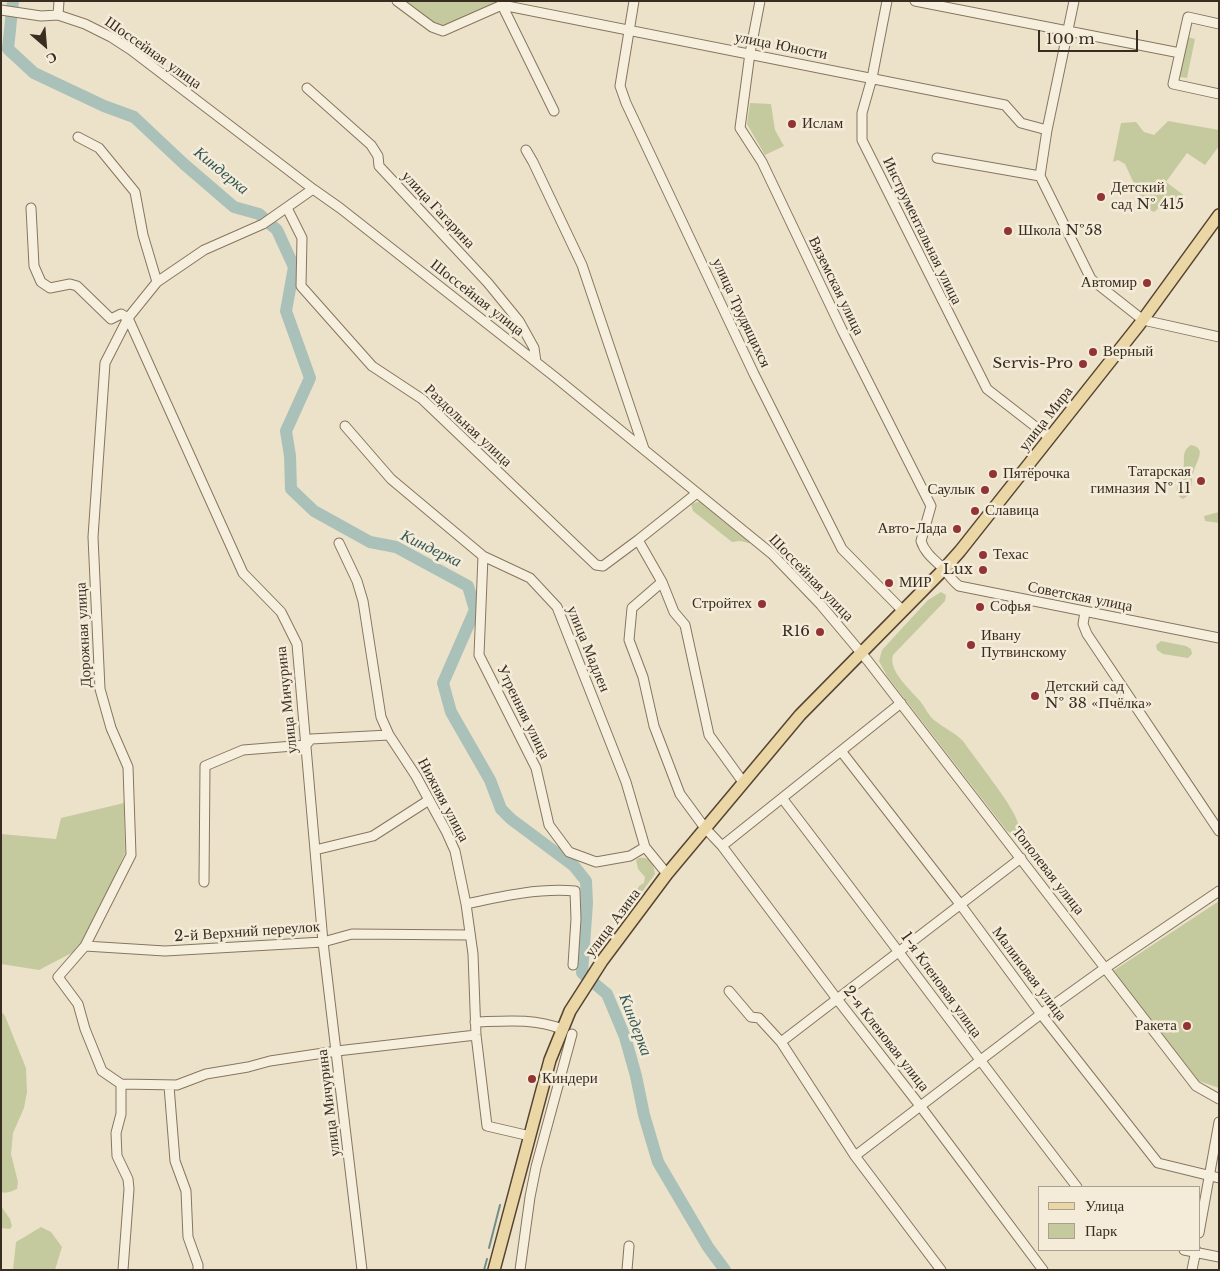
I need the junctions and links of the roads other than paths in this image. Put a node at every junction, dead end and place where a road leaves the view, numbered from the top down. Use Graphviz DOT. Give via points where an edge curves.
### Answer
graph roads {
  1 [pos="59,1"];
  2 [pos="397,1"];
  3 [pos="634,1"];
  4 [pos="760,1"];
  5 [pos="887,1"];
  6 [pos="915,1"];
  7 [pos="1074,1"];
  8 [pos="502,3"];
  9 [pos="1,10"];
  10 [pos="58,15"];
  11 [pos="1219,24"];
  12 [pos="629,30"];
  13 [pos="1068,30"];
  14 [pos="1180,53"];
  15 [pos="750,54"];
  16 [pos="872,78"];
  17 [pos="307,88"];
  18 [pos="1219,94"];
  19 [pos="554,111"];
  20 [pos="1047,130"];
  21 [pos="78,137"];
  22 [pos="526,150"];
  23 [pos="937,158"];
  24 [pos="1040,176"];
  25 [pos="313,189"];
  26 [pos="32,208"];
  27 [pos="287,208"];
  28 [pos="1219,215"];
  29 [pos="157,282"];
  30 [pos="128,318"];
  31 [pos="1142,320"];
  32 [pos="526,332"];
  33 [pos="1219,337"];
  34 [pos="518,348"];
  35 [pos="536,362"];
  36 [pos="345,426"];
  37 [pos="1050,438"];
  38 [pos="644,449"];
  39 [pos="697,493"];
  40 [pos="638,540"];
  41 [pos="339,544"];
  42 [pos="483,556"];
  43 [pos="944,569"];
  44 [pos="662,582"];
  45 [pos="902,610"];
  46 [pos="1085,612"];
  47 [pos="1219,638"];
  48 [pos="861,652"];
  49 [pos="901,703"];
  50 [pos="389,735"];
  51 [pos="306,745"];
  52 [pos="841,751"];
  53 [pos="743,782"];
  54 [pos="782,798"];
  55 [pos="429,800"];
  56 [pos="705,828"];
  57 [pos="1219,832"];
  58 [pos="722,846"];
  59 [pos="645,847"];
  60 [pos="315,850"];
  61 [pos="1021,858"];
  62 [pos="668,874"];
  63 [pos="204,882"];
  64 [pos="1219,892"];
  65 [pos="466,904"];
  66 [pos="960,904"];
  67 [pos="470,935"];
  68 [pos="324,942"];
  69 [pos="85,946"];
  70 [pos="900,951"];
  71 [pos="572,965"];
  72 [pos="1106,969"];
  73 [pos="729,991"];
  74 [pos="837,999"];
  75 [pos="1041,1014"];
  76 [pos="475,1022"];
  77 [pos="567,1032"];
  78 [pos="476,1035"];
  79 [pos="781,1042"];
  80 [pos="337,1051"];
  81 [pos="980,1061"];
  82 [pos="121,1084"];
  83 [pos="170,1086"];
  84 [pos="1219,1099"];
  85 [pos="921,1106"];
  86 [pos="1219,1122"];
  87 [pos="530,1136"];
  88 [pos="855,1156"];
  89 [pos="1209,1176"];
  90 [pos="1219,1178"];
  91 [pos="1076,1186"];
  92 [pos="1200,1227"];
  93 [pos="629,1246"];
  94 [pos="1196,1251"];
  95 [pos="1219,1257"];
  96 [pos="123,1270"];
  97 [pos="198,1270"];
  98 [pos="362,1270"];
  99 [pos="494,1270"];
  100 [pos="520,1270"];
  101 [pos="627,1270"];
  102 [pos="941,1270"];
  103 [pos="1043,1270"];
  104 [pos="1192,1270"];
  1 -- 10 [label="street"];
  2 -- 8 [label="street" via="432,28 443,31"];
  3 -- 12 [label="street, улица Трудящихся"];
  4 -- 15 [label="street, Вяземская улица"];
  5 -- 16 [label="street, Инструментальная улица"];
  6 -- 13 [label="street"];
  7 -- 13 [label="street"];
  8 -- 12 [label="street, улица Юности"];
  8 -- 19 [label="street"];
  9 -- 10 [label="street, Шоссейная улица"];
  10 -- 25 [label="street, Шоссейная улица" via="112,37"];
  11 -- 14 [label="street" via="1188,17"];
  12 -- 15 [label="street, улица Юности"];
  12 -- 45 [label="street, улица Трудящихся" via="620,86 634,121 754,374 842,549"];
  13 -- 14 [label="street"];
  13 -- 20 [label="street"];
  14 -- 18 [label="street" via="1173,84"];
  15 -- 16 [label="street, улица Юности"];
  15 -- 43 [label="street, Вяземская улица" via="740,128 762,162 931,506 921,541 932,559"];
  16 -- 20 [label="street, улица Юности" via="1005,105 1021,124"];
  16 -- 37 [label="street, Инструментальная улица" via="862,113 862,140 933,285 987,389"];
  17 -- 32 [label="street, улица Гагарина" via="371,145 378,156 379,166 488,283"];
  20 -- 24 [label="street"];
  21 -- 29 [label="street" via="99,148 135,192"];
  22 -- 38 [label="street" via="582,265"];
  23 -- 24 [label="street"];
  24 -- 31 [label="street" via="1091,279"];
  25 -- 27 [label="street, Дорожная улица"];
  25 -- 34 [label="street, Шоссейная улица"];
  26 -- 30 [label="street" via="34,266 41,282 50,288 70,284 77,286 111,320 121,314"];
  27 -- 29 [label="street, Дорожная улица" via="267,221 204,250"];
  27 -- 40 [label="street, Раздольная улица" via="302,238 301,286 372,366 422,399 596,565 603,566"];
  28 -- 31 [label="main road, улица Мира"];
  29 -- 30 [label="street, Дорожная улица"];
  30 -- 51 [label="street, улица Мичурина" via="243,572 281,612 297,644"];
  30 -- 69 [label="street, Дорожная улица" via="105,363 93,537 100,689 128,767 130,855"];
  31 -- 33 [label="street"];
  31 -- 37 [label="main road, улица Мира"];
  32 -- 34 [label="street" via="525,341"];
  32 -- 35 [label="street, улица Гагарина" via="534,348"];
  34 -- 35 [label="street, Шоссейная улица"];
  35 -- 38 [label="street, Шоссейная улица"];
  36 -- 42 [label="street, улица Мадлен" via="391,479"];
  37 -- 43 [label="main road, улица Мира"];
  38 -- 39 [label="street, Шоссейная улица"];
  39 -- 40 [label="street, Раздольная улица"];
  39 -- 48 [label="street, Шоссейная улица" via="772,554"];
  40 -- 44 [label="street"];
  41 -- 50 [label="street, Нижняя улица" via="363,601 381,717"];
  42 -- 59 [label="street, улица Мадлен" via="530,578 557,607 626,782"];
  42 -- 59 [label="street, Утренняя улица" via="479,655 536,768 549,825 569,852 596,862 630,856"];
  43 -- 45 [label="main road, улица Мира"];
  43 -- 46 [label="street, Советская улица" via="959,586"];
  44 -- 53 [label="street" via="674,612 685,625 709,735"];
  44 -- 56 [label="street, 2-я Кленовая улица" via="632,608 629,640 643,677 654,726 680,794"];
  45 -- 48 [label="main road, улица Мира"];
  46 -- 47 [label="street, Советская улица"];
  46 -- 57 [label="street" via="1083,624 1086,634"];
  48 -- 49 [label="street, Тополевая улица"];
  48 -- 53 [label="main road, улица Азина" via="800,715"];
  49 -- 52 [label="street"];
  49 -- 61 [label="street, Тополевая улица"];
  50 -- 51 [label="street" via="312,739"];
  50 -- 55 [label="street, Нижняя улица"];
  51 -- 60 [label="street, улица Мичурина"];
  51 -- 63 [label="street" via="243,750 205,766"];
  52 -- 54 [label="street"];
  52 -- 66 [label="street, Малиновая улица"];
  53 -- 56 [label="main road, улица Азина"];
  54 -- 58 [label="street"];
  54 -- 70 [label="street, 1-я Кленовая улица"];
  55 -- 60 [label="street" via="373,836"];
  55 -- 65 [label="street, Нижняя улица" via="455,851"];
  56 -- 58 [label="street, 2-я Кленовая улица"];
  56 -- 62 [label="main road, улица Азина"];
  58 -- 74 [label="street, 2-я Кленовая улица"];
  59 -- 62 [label="street, улица Мадлен"];
  60 -- 68 [label="street, улица Мичурина"];
  61 -- 66 [label="street"];
  61 -- 72 [label="street, Тополевая улица"];
  62 -- 77 [label="main road, улица Азина" via="602,961 570,1011"];
  64 -- 72 [label="street"];
  65 -- 67 [label="street, Нижняя улица"];
  65 -- 71 [label="street" via="518,893 576,891"];
  66 -- 70 [label="street"];
  66 -- 75 [label="street, Малиновая улица"];
  67 -- 68 [label="street, 2-й Верхний переулок" via="352,934"];
  67 -- 76 [label="street, Нижняя улица"];
  68 -- 69 [label="street, 2-й Верхний переулок" via="165,951"];
  68 -- 80 [label="street, улица Мичурина"];
  69 -- 82 [label="street, Дорожная улица" via="58,977 78,1004 102,1071"];
  70 -- 74 [label="street"];
  70 -- 81 [label="street, 1-я Кленовая улица"];
  72 -- 75 [label="street"];
  72 -- 84 [label="street, Тополевая улица" via="1196,1086"];
  73 -- 79 [label="street" via="751,1017 759,1018"];
  74 -- 79 [label="street"];
  74 -- 85 [label="street, 2-я Кленовая улица"];
  75 -- 81 [label="street"];
  75 -- 89 [label="street, Малиновая улица" via="1158,1163"];
  76 -- 77 [label="street" via="532,1020"];
  76 -- 78 [label="street, Нижняя улица"];
  77 -- 87 [label="main road, улица Азина" via="545,1077"];
  77 -- 100 [label="street" via="530,1197"];
  78 -- 80 [label="street"];
  78 -- 87 [label="street, Нижняя улица" via="487,1126"];
  79 -- 88 [label="street"];
  80 -- 83 [label="street" via="206,1074"];
  80 -- 98 [label="street, улица Мичурина"];
  81 -- 85 [label="street"];
  81 -- 91 [label="street, 1-я Кленовая улица"];
  82 -- 83 [label="street"];
  82 -- 96 [label="street" via="117,1156 129,1189"];
  83 -- 97 [label="street" via="175,1161 186,1191 188,1237"];
  85 -- 88 [label="street"];
  85 -- 103 [label="street, 2-я Кленовая улица"];
  86 -- 89 [label="street"];
  87 -- 99 [label="main road, улица Азина"];
  88 -- 102 [label="street"];
  89 -- 90 [label="street, Малиновая улица"];
  89 -- 92 [label="street"];
  93 -- 101 [label="street"];
  94 -- 95 [label="street"];
  94 -- 104 [label="street"];
}
